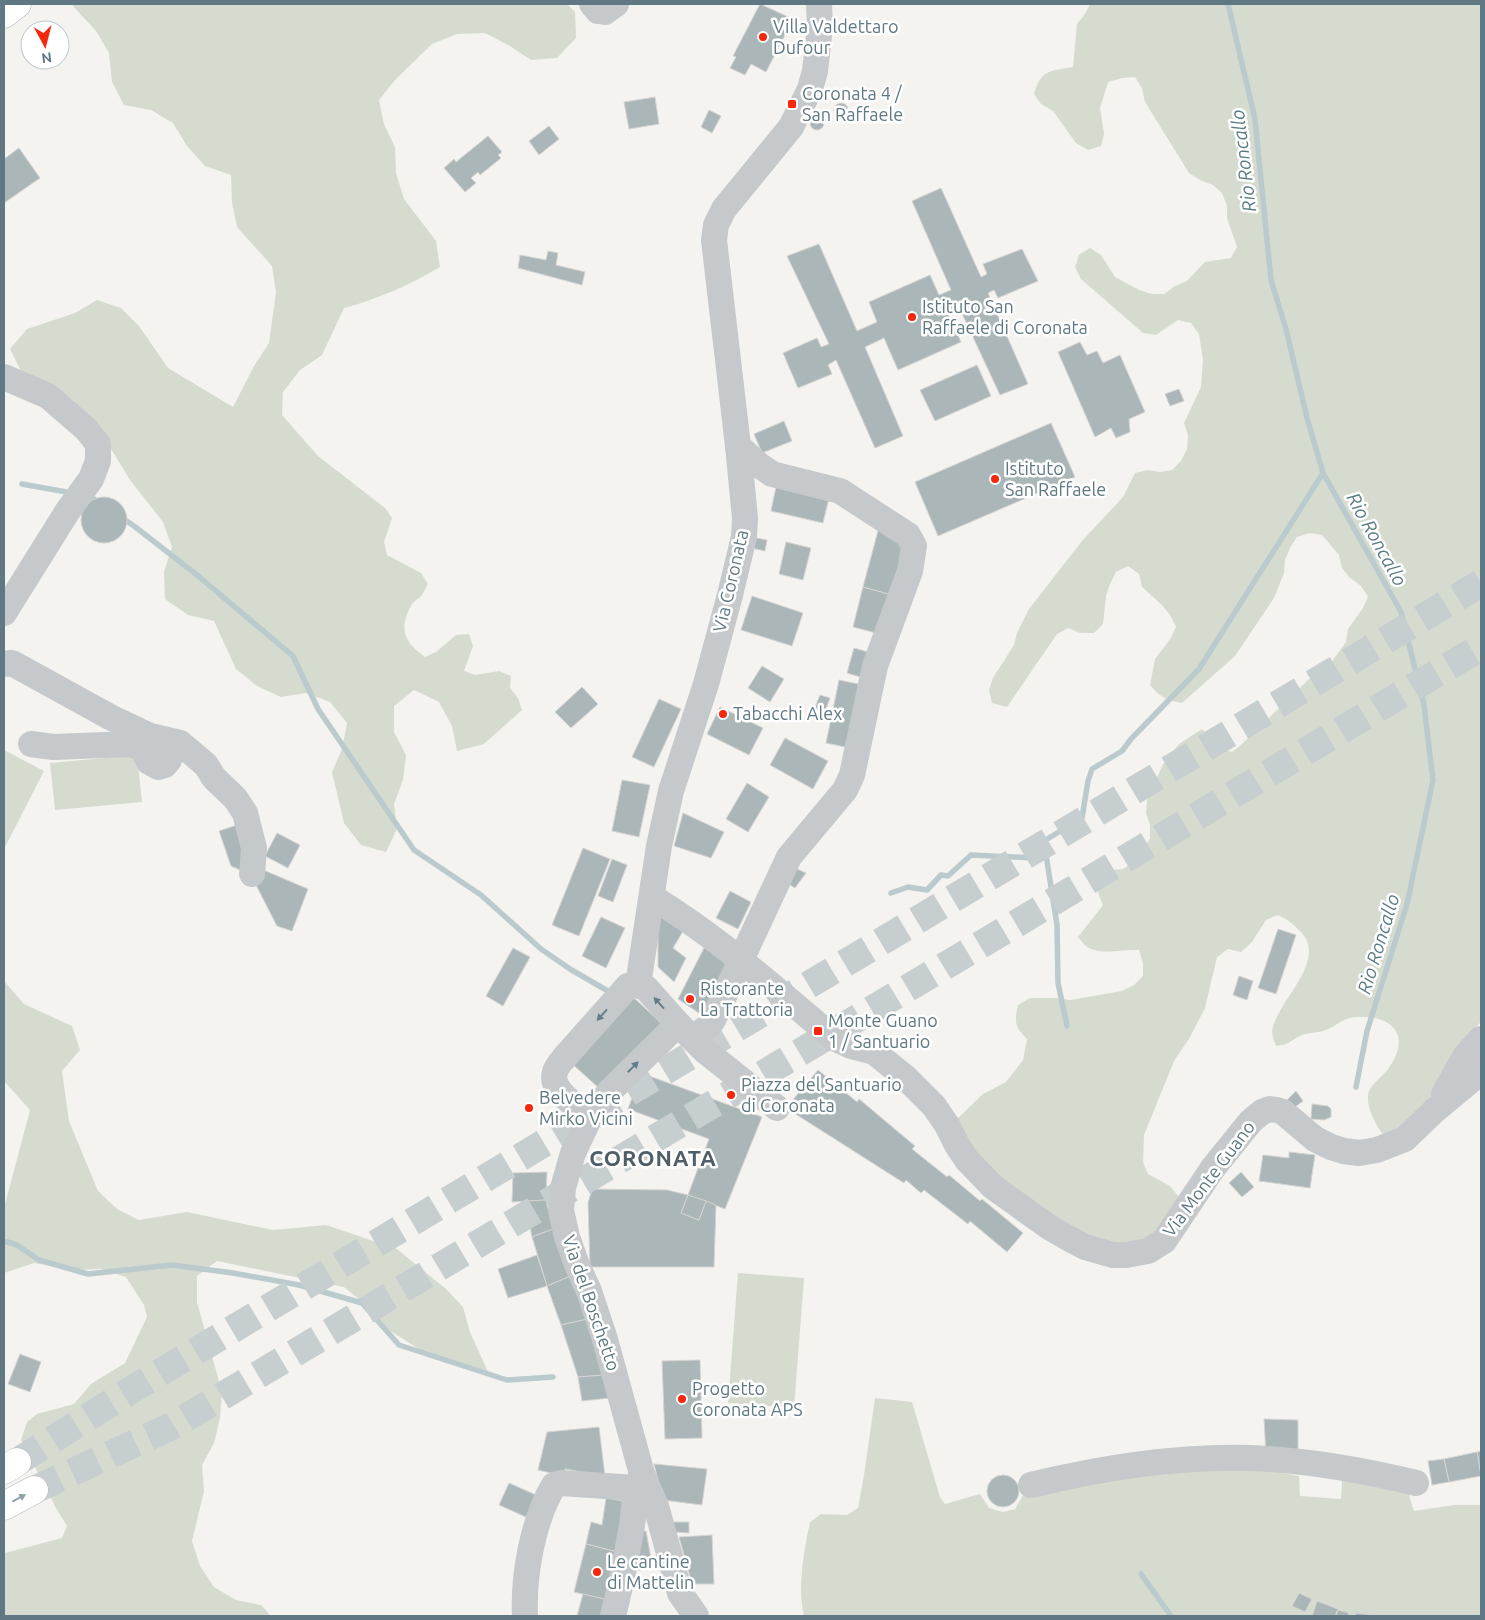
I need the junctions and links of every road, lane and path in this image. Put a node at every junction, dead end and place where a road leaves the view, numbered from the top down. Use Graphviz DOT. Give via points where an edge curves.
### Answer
graph roads {
  1 [pos="17,4"];
  2 [pos="592,4"];
  3 [pos="616,4"];
  4 [pos="819,4"];
  5 [pos="4,14"];
  6 [pos="4,377"];
  7 [pos="738,446"];
  8 [pos="4,613"];
  9 [pos="4,664"];
  10 [pos="167,740"];
  11 [pos="30,744"];
  12 [pos="252,874"];
  13 [pos="652,897"];
  14 [pos="740,960"];
  15 [pos="638,984"];
  16 [pos="685,1031"];
  17 [pos="1481,1039"];
  18 [pos="1481,1072"];
  19 [pos="777,1108"];
  20 [pos="1434,1111"];
  21 [pos="590,1117"];
  22 [pos="639,1481"];
  23 [pos="1416,1483"];
  24 [pos="1031,1485"];
  25 [pos="34,1490"];
  26 [pos="4,1506"];
  27 [pos="525,1616"];
  28 [pos="613,1616"];
  29 [pos="696,1616"];
  1 -- 5 [label="main road"];
  2 -- 3 [label="street" via="598,11 605,12"];
  4 -- 7 [label="street, Via Coronata" via="820,27 810,89 791,127 724,209 716,225 714,240"];
  6 -- 8 [label="street" via="48,396 86,429 98,444 98,460 91,479"];
  7 -- 13 [label="street, Via Coronata" via="744,538 706,684 671,792"];
  7 -- 14 [label="street" via="772,474 840,491 908,535 914,546 909,577 875,666 852,775 845,790 789,857"];
  9 -- 10 [label="street" via="12,662 110,717 150,736"];
  10 -- 11 [label="street" via="169,760 165,766 158,767 149,762 143,749 131,744 53,747"];
  10 -- 12 [label="street" via="180,743 206,765 245,813 254,848"];
  13 -- 14 [label="street, Via Monte Guano" via="682,915"];
  13 -- 15 [label="street, Via Coronata"];
  14 -- 16 [label="street" via="708,1027"];
  14 -- 20 [label="street, Via Monte Guano" via="834,1038 874,1052 905,1077 934,1106 967,1160 993,1187 1068,1238 1113,1255 1148,1251 1164,1241 1213,1168 1262,1112 1277,1110 1331,1148 1359,1153 1378,1150 1405,1139"];
  16 -- 15 [label="street, one-way" via="646,988"];
  15 -- 21 [label="street, one-way" via="628,986 555,1070 557,1090"];
  16 -- 19 [label="street" via="705,1051"];
  21 -- 16 [label="street, Via del Boschetto, one-way" via="609,1092"];
  17 -- 20 [label="street" via="1466,1055"];
  18 -- 20 [label="street, Via Monte Guano"];
  21 -- 22 [label="street, Via del Boschetto" via="573,1153 563,1188 561,1210 567,1237 604,1336"];
  22 -- 27 [label="street" via="554,1485 544,1500 532,1547 526,1576"];
  22 -- 28 [label="street, Via del Boschetto"];
  22 -- 29 [label="street" via="656,1506 680,1593"];
  23 -- 24 [label="street" via="1372,1473 1250,1458 1119,1467"];
  26 -- 25 [label="main road, one-way"];
}
